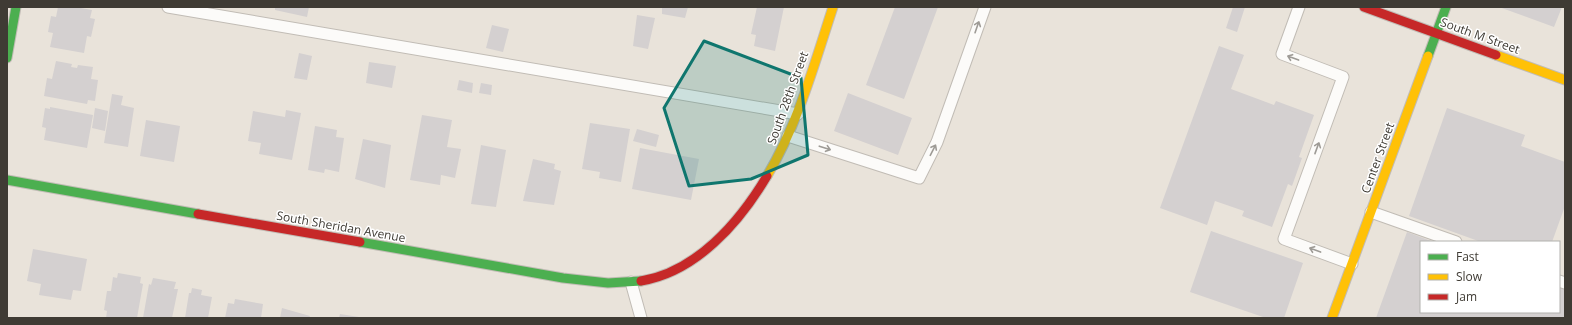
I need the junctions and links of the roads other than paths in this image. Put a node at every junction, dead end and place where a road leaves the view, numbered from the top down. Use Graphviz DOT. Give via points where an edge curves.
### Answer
graph roads {
  1 [pos="16,7"];
  2 [pos="168,7"];
  3 [pos="833,7"];
  4 [pos="984,7"];
  5 [pos="1299,7"];
  6 [pos="1364,7"];
  7 [pos="1446,7"];
  8 [pos="1436,33"];
  9 [pos="7,58"];
  10 [pos="1565,80"];
  11 [pos="798,114"];
  12 [pos="788,136"];
  13 [pos="7,180"];
  14 [pos="1371,212"];
  15 [pos="1453,241"];
  16 [pos="1352,264"];
  17 [pos="670,273"];
  18 [pos="631,282"];
  19 [pos="641,318"];
  20 [pos="1332,318"];
  1 -- 9 [label="street"];
  2 -- 11 [label="lane"];
  3 -- 11 [label="street, South 28th Street"];
  12 -- 4 [label="lane, one-way" via="919,178 937,142"];
  16 -- 5 [label="lane, one-way" via="1284,239 1343,77 1282,54"];
  6 -- 8 [label="street, South M Street"];
  7 -- 8 [label="street, Center Street"];
  8 -- 10 [label="street, South M Street"];
  8 -- 14 [label="street, Center Street"];
  11 -- 12 [label="street, South 28th Street"];
  12 -- 17 [label="street, South 28th Street" via="770,173 731,226 702,254"];
  13 -- 18 [label="street, South Sheridan Avenue" via="563,278 600,283"];
  14 -- 15 [label="lane"];
  14 -- 16 [label="street, Center Street"];
  16 -- 20 [label="street, Center Street"];
  17 -- 18 [label="street, South Sheridan Avenue" via="654,279"];
  18 -- 19 [label="lane"];
}
